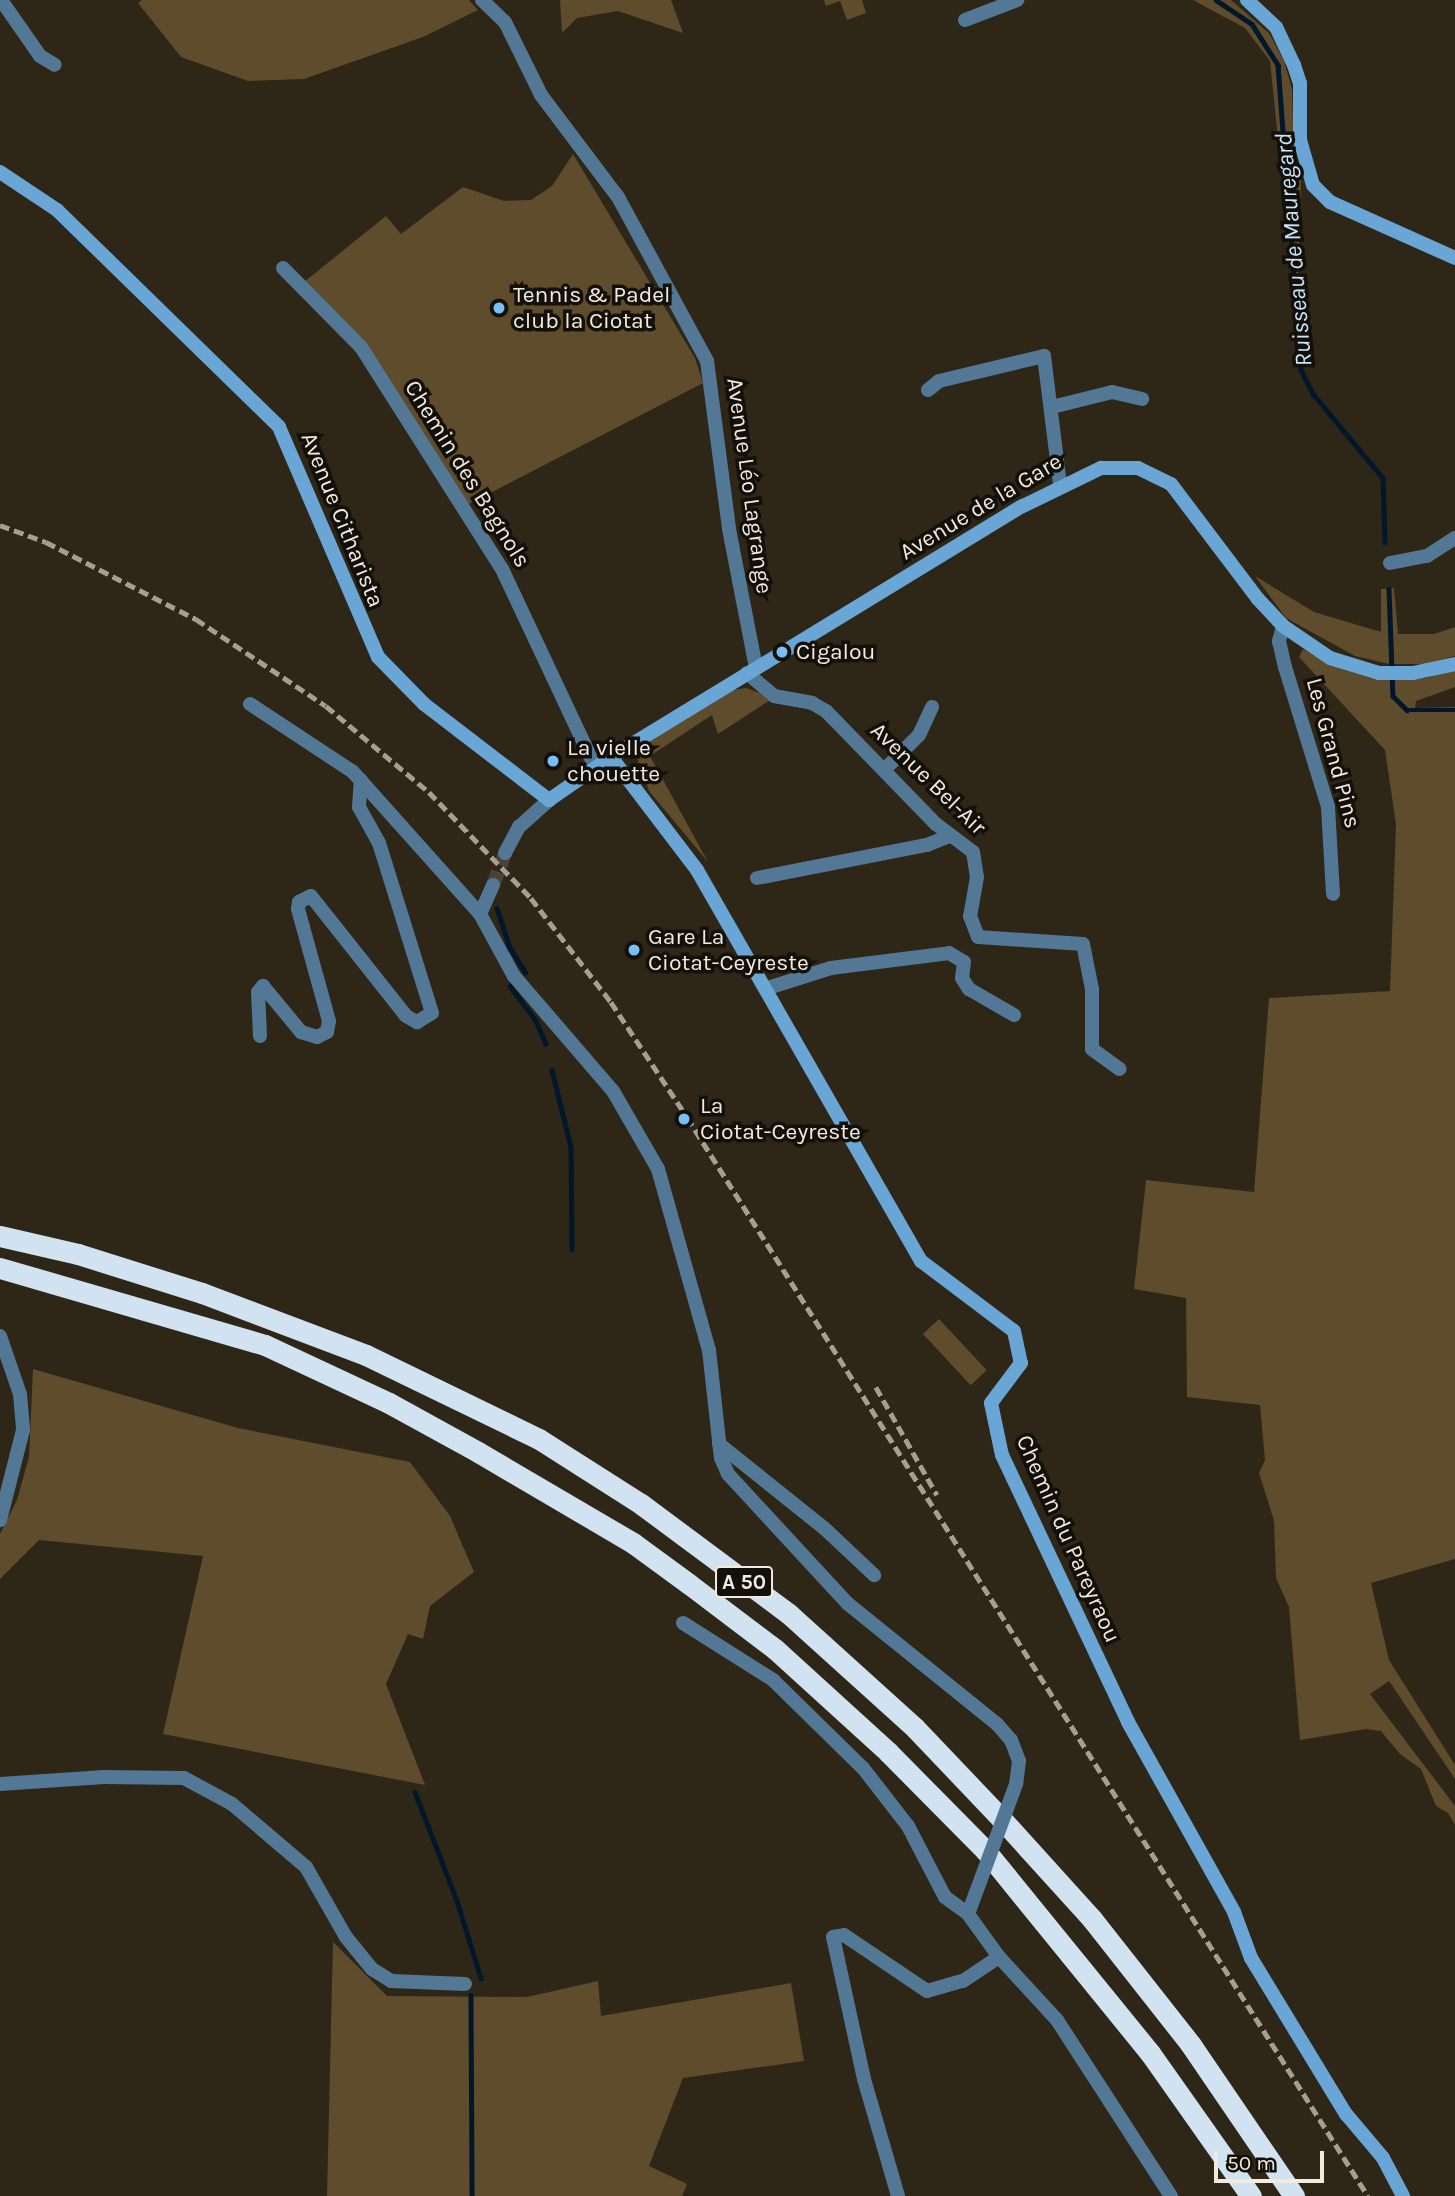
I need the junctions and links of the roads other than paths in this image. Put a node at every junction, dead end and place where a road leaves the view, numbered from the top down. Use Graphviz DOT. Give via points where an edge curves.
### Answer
graph roads {
  1 [pos="1,0"];
  2 [pos="482,0"];
  3 [pos="1017,0"];
  4 [pos="1247,0"];
  5 [pos="965,20"];
  6 [pos="55,65"];
  7 [pos="0,172"];
  8 [pos="1455,258"];
  9 [pos="283,268"];
  10 [pos="928,390"];
  11 [pos="1142,399"];
  12 [pos="1052,407"];
  13 [pos="1060,485"];
  14 [pos="1455,538"];
  15 [pos="1390,563"];
  16 [pos="1283,626"];
  17 [pos="1455,664"];
  18 [pos="752,670"];
  19 [pos="250,704"];
  20 [pos="932,707"];
  21 [pos="611,757"];
  22 [pos="595,767"];
  23 [pos="884,771"];
  24 [pos="361,780"];
  25 [pos="549,800"];
  26 [pos="949,836"];
  27 [pos="505,853"];
  28 [pos="757,878"];
  29 [pos="493,885"];
  30 [pos="1333,894"];
  31 [pos="480,914"];
  32 [pos="768,988"];
  33 [pos="1014,1015"];
  34 [pos="260,1036"];
  35 [pos="1120,1069"];
  36 [pos="0,1236"];
  37 [pos="0,1268"];
  38 [pos="0,1336"];
  39 [pos="719,1444"];
  40 [pos="0,1520"];
  41 [pos="874,1575"];
  42 [pos="683,1623"];
  43 [pos="0,1784"];
  44 [pos="968,1914"];
  45 [pos="999,1957"];
  46 [pos="465,1984"];
  47 [pos="898,2196"];
  48 [pos="1171,2196"];
  49 [pos="1251,2196"];
  50 [pos="1294,2196"];
  51 [pos="1403,2196"];
  1 -- 6 [label="street" via="34,49"];
  2 -- 18 [label="street, Avenue Léo Lagrange" via="505,22 541,95 618,197 707,360"];
  3 -- 5 [label="street"];
  4 -- 8 [label="street" via="1276,27 1294,65 1300,83 1300,141 1312,186 1330,202"];
  7 -- 25 [label="street, Avenue Citharista" via="57,210 279,427 335,567 378,657 424,704"];
  9 -- 22 [label="street, Chemin des Bagnols" via="361,346 502,569"];
  10 -- 12 [label="street" via="939,381 1040,354 1046,360"];
  11 -- 12 [label="street" via="1112,392"];
  12 -- 13 [label="street"];
  13 -- 16 [label="street, Avenue de la Gare" via="1081,474 1119,467 1138,468 1171,484"];
  13 -- 18 [label="street, Avenue de la Gare"];
  14 -- 15 [label="street" via="1427,556"];
  16 -- 17 [label="street, Avenue de la Gare" via="1330,658 1378,673 1413,673"];
  16 -- 30 [label="street, Les Grand Pins" via="1279,641 1285,667 1328,807"];
  18 -- 21 [label="street, Avenue de la Gare"];
  18 -- 23 [label="street, Avenue Bel-Air" via="774,696 812,703 826,711"];
  19 -- 24 [label="street"];
  20 -- 23 [label="street" via="919,734"];
  21 -- 22 [label="street, Avenue de la Gare"];
  21 -- 32 [label="street, Chemin du Pareyraou" via="697,870"];
  22 -- 25 [label="street, Avenue de la Gare"];
  23 -- 26 [label="street, Avenue Bel-Air"];
  24 -- 31 [label="street"];
  24 -- 34 [label="street" via="359,807 379,843 432,1013 423,1021 410,1020 311,895 299,902 298,909 329,1021 327,1032 317,1037 301,1032 262,986 258,992"];
  25 -- 27 [label="street" via="519,827"];
  26 -- 28 [label="street" via="927,845"];
  26 -- 35 [label="street, Avenue Bel-Air" via="976,858 970,916 978,937 989,942 1079,942 1086,948 1092,1049"];
  29 -- 31 [label="street"];
  31 -- 39 [label="street" via="514,976 613,1091 657,1169 709,1350"];
  32 -- 33 [label="street" via="831,968 949,953 962,958 962,978 969,989"];
  32 -- 51 [label="street, Chemin du Pareyraou" via="921,1261 1014,1331 1022,1353 1013,1375 995,1393 992,1416 1002,1455 1128,1722 1234,1912 1251,1958 1346,2114 1383,2158"];
  36 -- 50 [label="highway, A 50" via="78,1254 202,1293 366,1355 539,1440 641,1504 789,1614 915,1728 996,1813 1092,1919 1191,2045"];
  37 -- 49 [label="highway, A 50" via="265,1345 388,1403 548,1491 689,1584 775,1649 888,1752 985,1850 1150,2053"];
  38 -- 40 [label="street" via="20,1394 23,1430"];
  39 -- 41 [label="street"];
  39 -- 44 [label="street, bridge" via="727,1474 847,1603 1011,1740 1019,1761 1016,1784"];
  42 -- 44 [label="street" via="773,1679 828,1730 908,1826 945,1897"];
  43 -- 46 [label="street" via="104,1777 184,1778 232,1804 306,1867 332,1916 372,1969 391,1981"];
  44 -- 45 [label="street"];
  45 -- 47 [label="street" via="962,1981 927,1992 844,1935 837,1934 831,1942"];
  45 -- 48 [label="street" via="1057,2020"];
}
